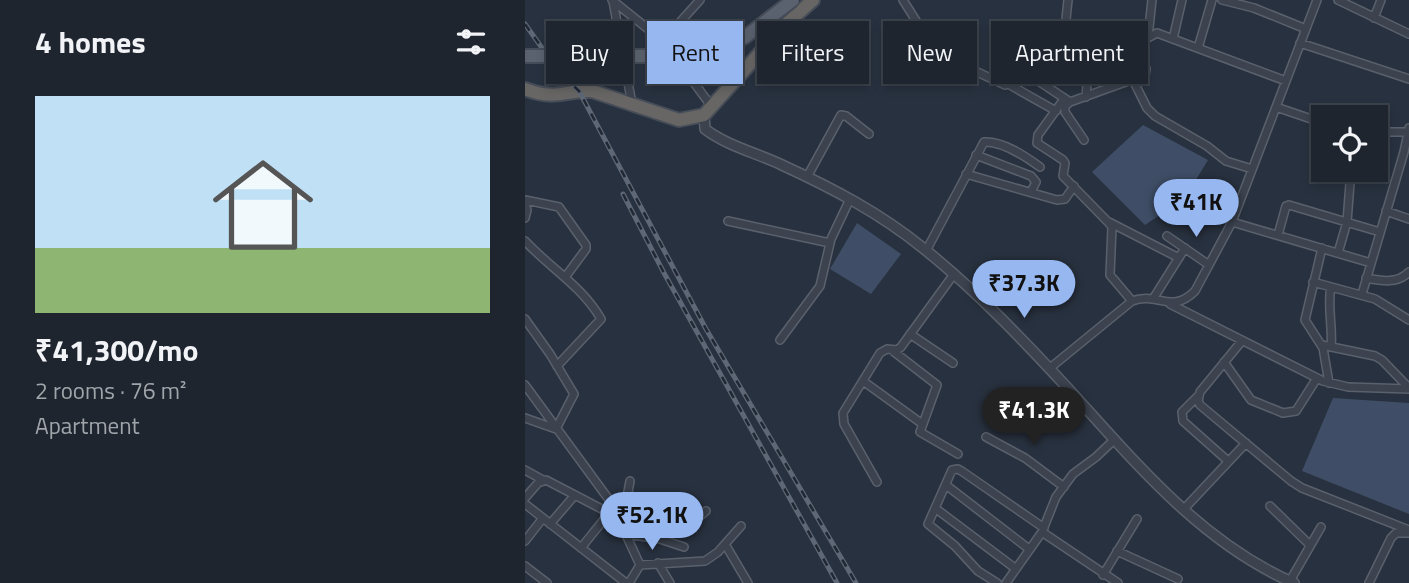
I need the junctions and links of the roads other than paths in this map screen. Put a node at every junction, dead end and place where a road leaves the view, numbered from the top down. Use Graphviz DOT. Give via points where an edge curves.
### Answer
graph roads {
  1 [pos="700,0"];
  2 [pos="793,0"];
  3 [pos="813,0"];
  4 [pos="903,0"];
  5 [pos="1068,0"];
  6 [pos="1152,0"];
  7 [pos="1182,0"];
  8 [pos="1212,0"];
  9 [pos="1222,0"];
  10 [pos="1317,0"];
  11 [pos="1338,0"];
  12 [pos="1381,0"];
  13 [pos="1374,18"];
  14 [pos="681,21"];
  15 [pos="1066,21"];
  16 [pos="647,28"];
  17 [pos="1306,29"];
  18 [pos="1409,34"];
  19 [pos="1148,37"];
  20 [pos="1173,39"];
  21 [pos="1300,43"];
  22 [pos="1198,48"];
  23 [pos="525,57"];
  24 [pos="1409,79"];
  25 [pos="1286,81"];
  26 [pos="691,84"];
  27 [pos="1045,84"];
  28 [pos="1087,84"];
  29 [pos="1122,84"];
  30 [pos="1135,84"];
  31 [pos="1010,85"];
  32 [pos="525,89"];
  33 [pos="1086,97"];
  34 [pos="1067,100"];
  35 [pos="632,104"];
  36 [pos="1276,107"];
  37 [pos="1056,110"];
  38 [pos="708,111"];
  39 [pos="1311,119"];
  40 [pos="1409,130"];
  41 [pos="1388,131"];
  42 [pos="869,134"];
  43 [pos="1084,139"];
  44 [pos="1408,142"];
  45 [pos="976,155"];
  46 [pos="1040,167"];
  47 [pos="1252,169"];
  48 [pos="966,174"];
  49 [pos="807,177"];
  50 [pos="1350,182"];
  51 [pos="1074,186"];
  52 [pos="1031,192"];
  53 [pos="850,199"];
  54 [pos="525,202"];
  55 [pos="1386,211"];
  56 [pos="525,218"];
  57 [pos="1409,219"];
  58 [pos="728,221"];
  59 [pos="1108,222"];
  60 [pos="1232,222"];
  61 [pos="1347,222"];
  62 [pos="1380,232"];
  63 [pos="1277,235"];
  64 [pos="1167,236"];
  65 [pos="525,241"];
  66 [pos="830,243"];
  67 [pos="1185,248"];
  68 [pos="1322,248"];
  69 [pos="926,251"];
  70 [pos="1338,253"];
  71 [pos="1179,258"];
  72 [pos="1371,263"];
  73 [pos="1209,265"];
  74 [pos="1409,272"];
  75 [pos="954,274"];
  76 [pos="566,276"];
  77 [pos="1366,278"];
  78 [pos="1313,282"];
  79 [pos="1331,287"];
  80 [pos="1362,294"];
  81 [pos="1153,299"];
  82 [pos="1132,301"];
  83 [pos="1170,304"];
  84 [pos="525,319"];
  85 [pos="1409,320"];
  86 [pos="910,334"];
  87 [pos="780,340"];
  88 [pos="1241,342"];
  89 [pos="1322,345"];
  90 [pos="1331,347"];
  91 [pos="893,350"];
  92 [pos="1224,362"];
  93 [pos="953,363"];
  94 [pos="557,366"];
  95 [pos="1050,368"];
  96 [pos="1317,379"];
  97 [pos="863,381"];
  98 [pos="1329,383"];
  99 [pos="525,385"];
  100 [pos="1409,388"];
  101 [pos="1198,397"];
  102 [pos="525,418"];
  103 [pos="921,423"];
  104 [pos="556,429"];
  105 [pos="986,437"];
  106 [pos="1115,439"];
  107 [pos="1245,443"];
  108 [pos="958,454"];
  109 [pos="1228,461"];
  110 [pos="525,470"];
  111 [pos="543,480"];
  112 [pos="630,481"];
  113 [pos="877,482"];
  114 [pos="946,485"];
  115 [pos="1064,487"];
  116 [pos="575,495"];
  117 [pos="525,498"];
  118 [pos="525,504"];
  119 [pos="1270,506"];
  120 [pos="935,508"];
  121 [pos="1184,509"];
  122 [pos="706,511"];
  123 [pos="609,513"];
  124 [pos="622,515"];
  125 [pos="543,518"];
  126 [pos="1137,519"];
  127 [pos="550,524"];
  128 [pos="741,526"];
  129 [pos="1321,527"];
  130 [pos="1043,530"];
  131 [pos="1409,531"];
  132 [pos="626,534"];
  133 [pos="525,541"];
  134 [pos="725,544"];
  135 [pos="1310,545"];
  136 [pos="684,547"];
  137 [pos="581,548"];
  138 [pos="1029,549"];
  139 [pos="1117,551"];
  140 [pos="658,563"];
  141 [pos="640,565"];
  142 [pos="525,566"];
  143 [pos="1016,569"];
  144 [pos="1103,575"];
  145 [pos="538,576"];
  146 [pos="1178,579"];
  147 [pos="1293,582"];
  148 [pos="532,583"];
  149 [pos="547,583"];
  150 [pos="628,583"];
  151 [pos="670,583"];
  152 [pos="748,583"];
  153 [pos="997,583"];
  154 [pos="1006,583"];
  155 [pos="1118,583"];
  156 [pos="1369,583"];
  1 -- 14 [label="street"];
  2 -- 23 [label="main road, bridge" via="745,37 713,52 668,57"];
  3 -- 38 [label="highway"];
  4 -- 31 [label="street" via="925,35 948,57"];
  5 -- 15 [label="street"];
  6 -- 19 [label="street"];
  7 -- 20 [label="street"];
  8 -- 22 [label="street"];
  9 -- 17 [label="street"];
  10 -- 17 [label="street"];
  11 -- 13 [label="street"];
  12 -- 13 [label="street"];
  13 -- 18 [label="street"];
  16 -- 35 [label="street" via="613,0"];
  17 -- 21 [label="street"];
  19 -- 20 [label="street" via="1157,33"];
  20 -- 22 [label="street"];
  21 -- 24 [label="street"];
  21 -- 25 [label="street"];
  22 -- 25 [label="street"];
  25 -- 36 [label="street"];
  26 -- 38 [label="street"];
  27 -- 34 [label="street"];
  28 -- 33 [label="street"];
  29 -- 33 [label="street"];
  30 -- 47 [label="street" via="1155,116 1222,159"];
  31 -- 37 [label="street"];
  32 -- 35 [label="highway" via="551,97 592,91"];
  33 -- 34 [label="street"];
  34 -- 37 [label="street"];
  34 -- 43 [label="street" via="1065,112"];
  35 -- 38 [label="highway" via="679,120"];
  36 -- 39 [label="street"];
  36 -- 47 [label="street"];
  37 -- 51 [label="street" via="1037,143 1063,160 1063,176"];
  38 -- 49 [label="street" via="705,129 716,137"];
  40 -- 41 [label="street"];
  40 -- 44 [label="street"];
  42 -- 49 [label="street" via="841,115"];
  44 -- 55 [label="street"];
  45 -- 46 [label="street" via="988,141"];
  45 -- 48 [label="street"];
  45 -- 52 [label="street" via="1031,176 1036,182"];
  47 -- 60 [label="street"];
  48 -- 52 [label="street"];
  48 -- 69 [label="street"];
  49 -- 53 [label="street"];
  50 -- 61 [label="street"];
  51 -- 52 [label="street" via="1062,200"];
  51 -- 59 [label="street"];
  53 -- 66 [label="street"];
  53 -- 69 [label="street"];
  54 -- 56 [label="street"];
  54 -- 76 [label="street" via="555,205 586,245"];
  55 -- 57 [label="street"];
  55 -- 62 [label="street"];
  58 -- 66 [label="street"];
  59 -- 71 [label="street"];
  59 -- 82 [label="street" via="1112,227 1110,275"];
  60 -- 63 [label="street"];
  60 -- 73 [label="street"];
  61 -- 62 [label="street"];
  61 -- 63 [label="street" via="1286,206"];
  61 -- 70 [label="street"];
  62 -- 72 [label="street"];
  63 -- 68 [label="street"];
  64 -- 67 [label="street"];
  65 -- 76 [label="street"];
  66 -- 87 [label="street" via="820,286"];
  67 -- 71 [label="street"];
  67 -- 73 [label="street"];
  68 -- 70 [label="street"];
  68 -- 78 [label="street"];
  69 -- 75 [label="street"];
  70 -- 72 [label="street"];
  71 -- 81 [label="street"];
  72 -- 77 [label="street"];
  73 -- 83 [label="street" via="1195,291"];
  74 -- 77 [label="street" via="1392,281"];
  75 -- 86 [label="street"];
  75 -- 95 [label="street"];
  76 -- 94 [label="street" via="601,319"];
  77 -- 80 [label="street"];
  78 -- 79 [label="street"];
  78 -- 89 [label="street" via="1305,320"];
  79 -- 80 [label="street"];
  79 -- 90 [label="street"];
  80 -- 85 [label="street"];
  81 -- 82 [label="street"];
  81 -- 83 [label="street"];
  82 -- 95 [label="street"];
  83 -- 88 [label="street"];
  84 -- 94 [label="street"];
  86 -- 91 [label="street"];
  86 -- 93 [label="street"];
  88 -- 92 [label="street"];
  88 -- 96 [label="street"];
  89 -- 90 [label="street"];
  89 -- 98 [label="street"];
  90 -- 100 [label="street" via="1375,356"];
  91 -- 97 [label="street" via="880,353"];
  91 -- 103 [label="street" via="937,385"];
  92 -- 96 [label="street" via="1251,400 1283,413 1296,411"];
  92 -- 101 [label="street"];
  94 -- 104 [label="street" via="574,394"];
  95 -- 106 [label="street"];
  96 -- 98 [label="street"];
  97 -- 103 [label="street"];
  97 -- 113 [label="street" via="843,413 844,425"];
  98 -- 100 [label="street"];
  99 -- 104 [label="street"];
  101 -- 107 [label="street" via="1200,405"];
  101 -- 109 [label="street" via="1182,412 1183,421"];
  102 -- 104 [label="street"];
  103 -- 108 [label="street" via="920,432"];
  104 -- 124 [label="street"];
  105 -- 115 [label="street"];
  106 -- 115 [label="street"];
  106 -- 121 [label="street"];
  107 -- 109 [label="street"];
  107 -- 131 [label="street" via="1302,488"];
  109 -- 121 [label="street"];
  110 -- 111 [label="street"];
  111 -- 116 [label="street"];
  111 -- 117 [label="street"];
  112 -- 124 [label="street"];
  114 -- 120 [label="street"];
  114 -- 130 [label="street" via="952,470 958,469"];
  114 -- 138 [label="street"];
  115 -- 130 [label="street"];
  116 -- 123 [label="street"];
  116 -- 127 [label="street"];
  118 -- 125 [label="street"];
  119 -- 135 [label="street"];
  120 -- 143 [label="street"];
  120 -- 153 [label="street" via="928,520 931,528"];
  121 -- 147 [label="street" via="1243,558"];
  122 -- 124 [label="street" via="684,530 660,517"];
  123 -- 124 [label="street"];
  123 -- 137 [label="street"];
  124 -- 132 [label="street"];
  125 -- 127 [label="street"];
  125 -- 133 [label="street"];
  126 -- 139 [label="street"];
  127 -- 137 [label="street"];
  128 -- 134 [label="street"];
  129 -- 135 [label="street"];
  130 -- 138 [label="street"];
  130 -- 144 [label="street"];
  131 -- 156 [label="street" via="1391,538"];
  132 -- 136 [label="street"];
  132 -- 141 [label="street"];
  134 -- 140 [label="street" via="705,561"];
  134 -- 152 [label="street"];
  135 -- 147 [label="street"];
  137 -- 150 [label="street"];
  138 -- 143 [label="street"];
  139 -- 144 [label="street"];
  139 -- 146 [label="street"];
  140 -- 141 [label="street"];
  140 -- 151 [label="street"];
  141 -- 150 [label="street"];
  142 -- 145 [label="street"];
  143 -- 154 [label="street"];
  144 -- 155 [label="street"];
  145 -- 148 [label="street"];
  145 -- 149 [label="street"];
}
